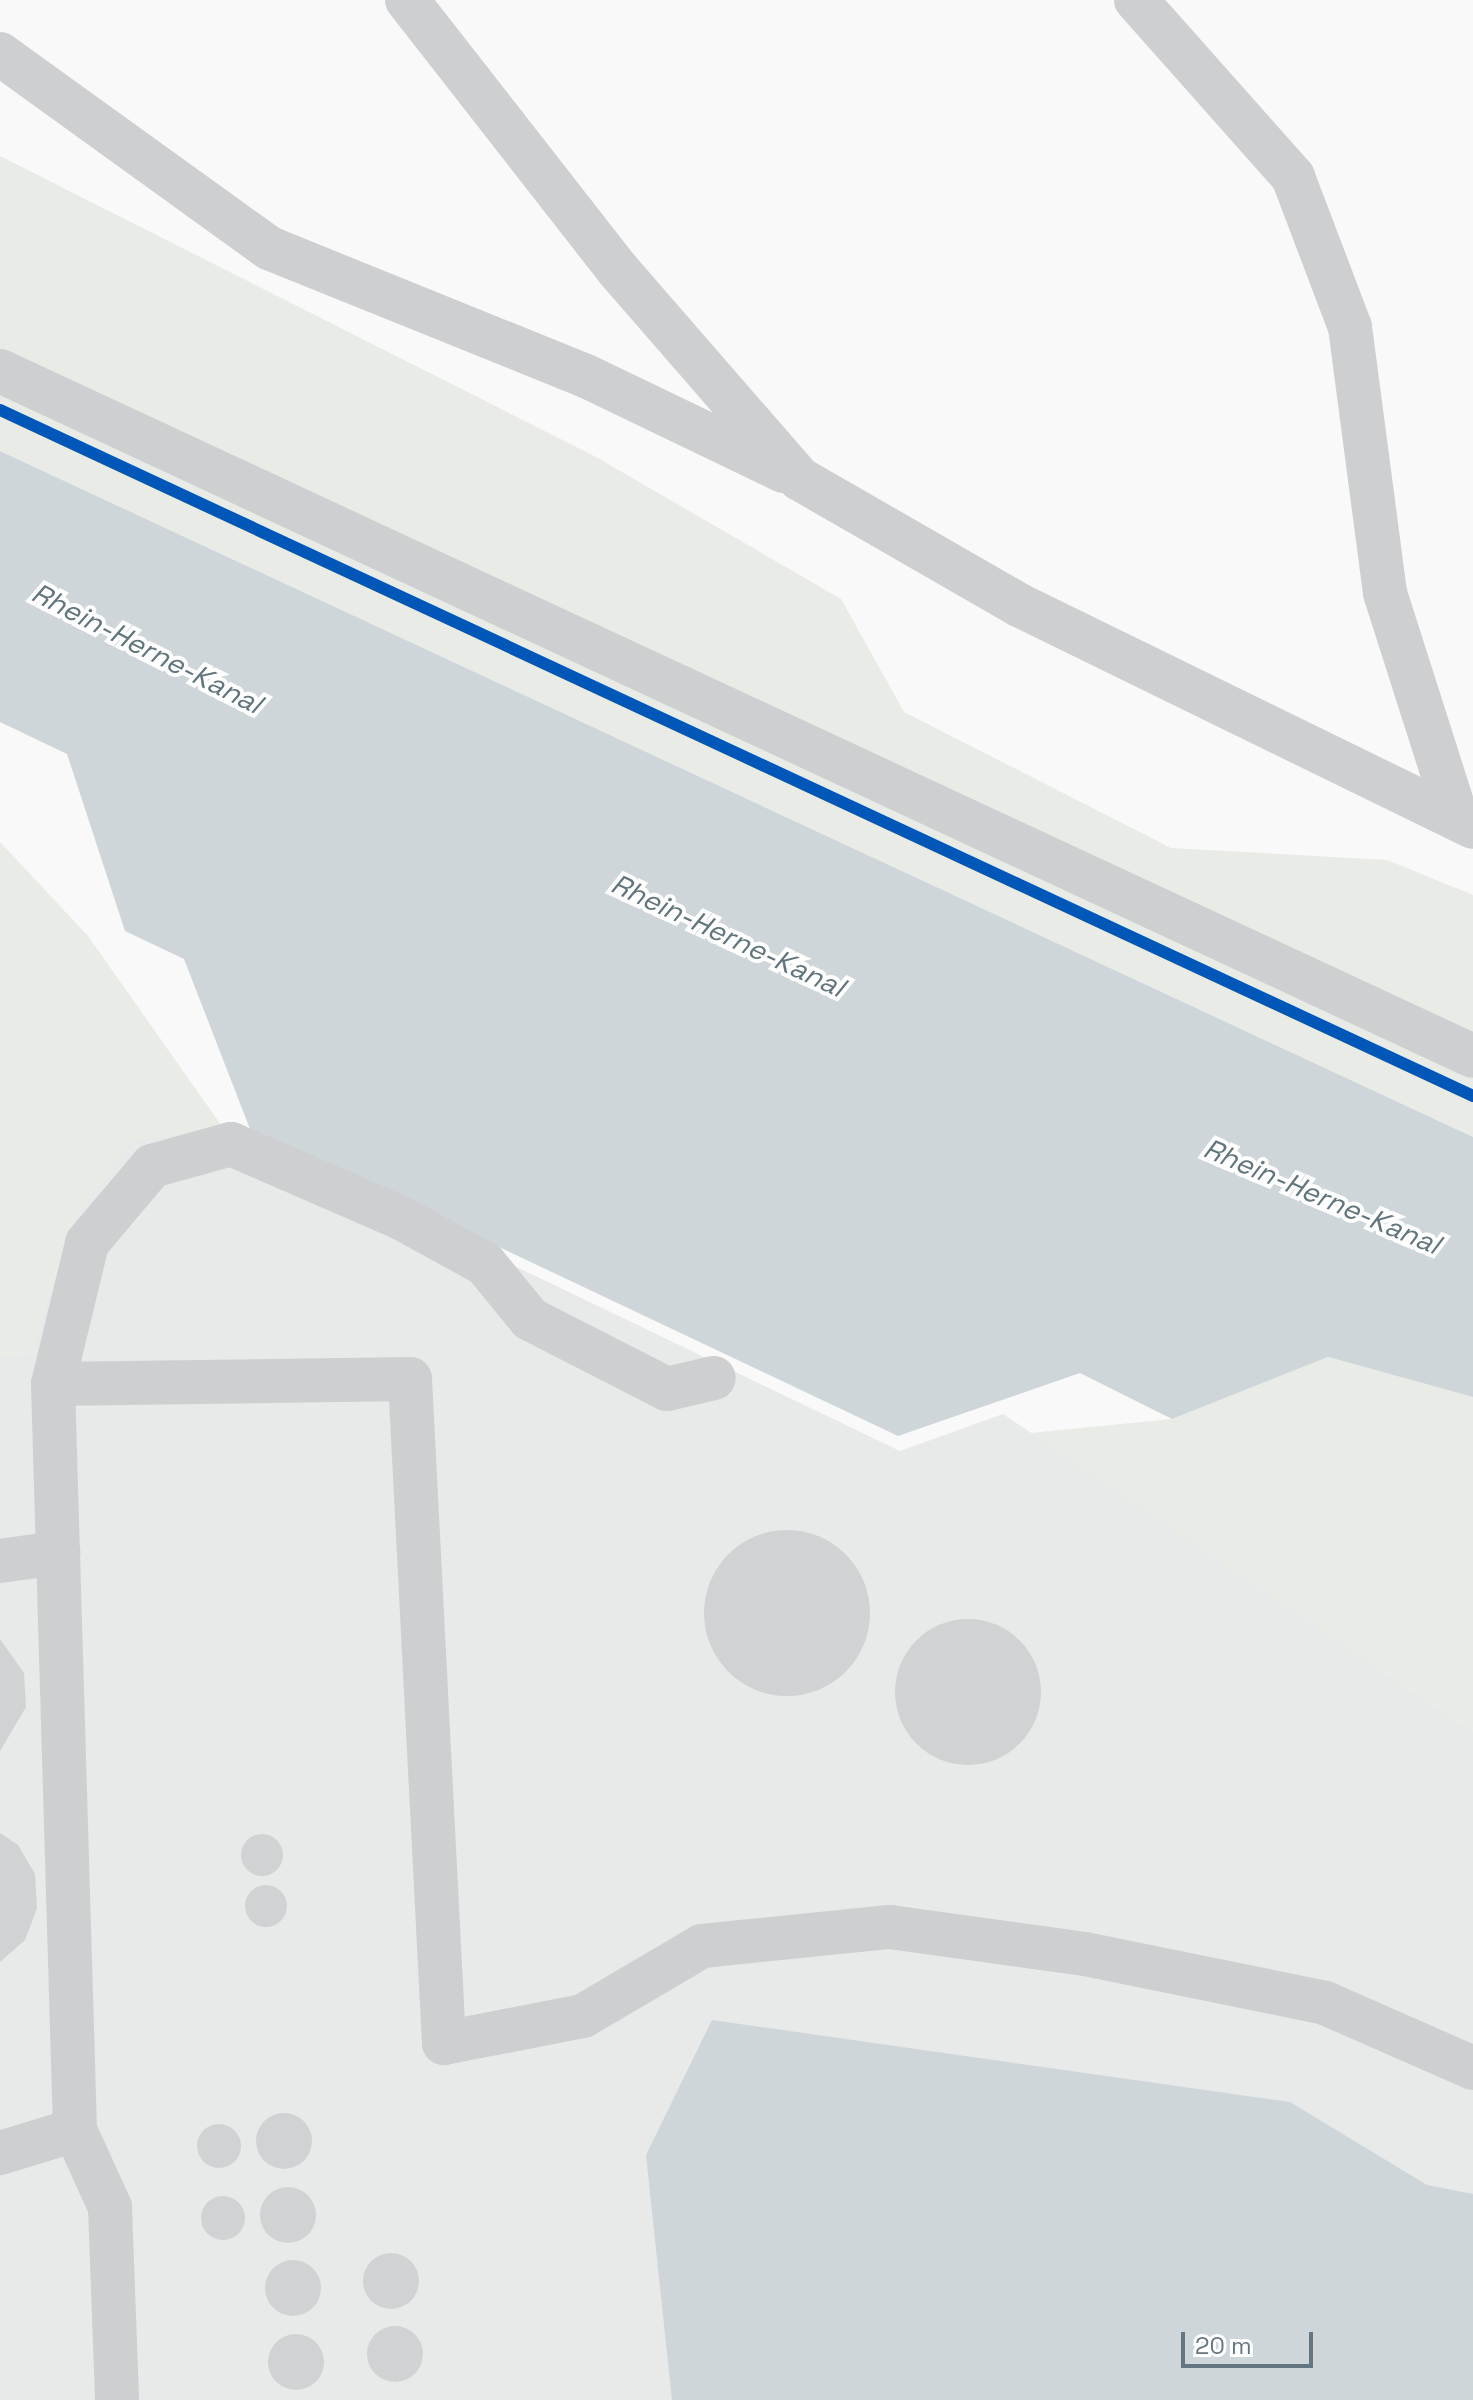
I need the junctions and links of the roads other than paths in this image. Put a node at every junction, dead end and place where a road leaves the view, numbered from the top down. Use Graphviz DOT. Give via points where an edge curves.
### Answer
graph roads {
  1 [pos="407,0"];
  2 [pos="1136,0"];
  3 [pos="0,54"];
  4 [pos="0,371"];
  5 [pos="800,479"];
  6 [pos="1465,823"];
  7 [pos="1473,1056"];
  8 [pos="714,1378"];
  9 [pos="53,1384"];
  10 [pos="58,1553"];
  11 [pos="0,1561"];
  12 [pos="1473,2068"];
  13 [pos="75,2130"];
  14 [pos="0,2153"];
  15 [pos="117,2400"];
  1 -- 5 [label="lane" via="618,270"];
  2 -- 6 [label="lane" via="1293,177 1350,327 1385,593"];
  3 -- 5 [label="lane" via="269,248 586,376"];
  4 -- 7 [label="lane"];
  5 -- 6 [label="lane" via="1019,605"];
  8 -- 9 [label="lane" via="667,1389 530,1319 485,1264 401,1218 231,1144 152,1166 87,1243"];
  9 -- 10 [label="lane"];
  9 -- 12 [label="lane" via="410,1379 444,2043 583,2016 702,1946 890,1927 1085,1954 1325,2003"];
  10 -- 11 [label="lane"];
  10 -- 13 [label="lane"];
  13 -- 14 [label="lane"];
  13 -- 15 [label="lane" via="110,2207"];
}
